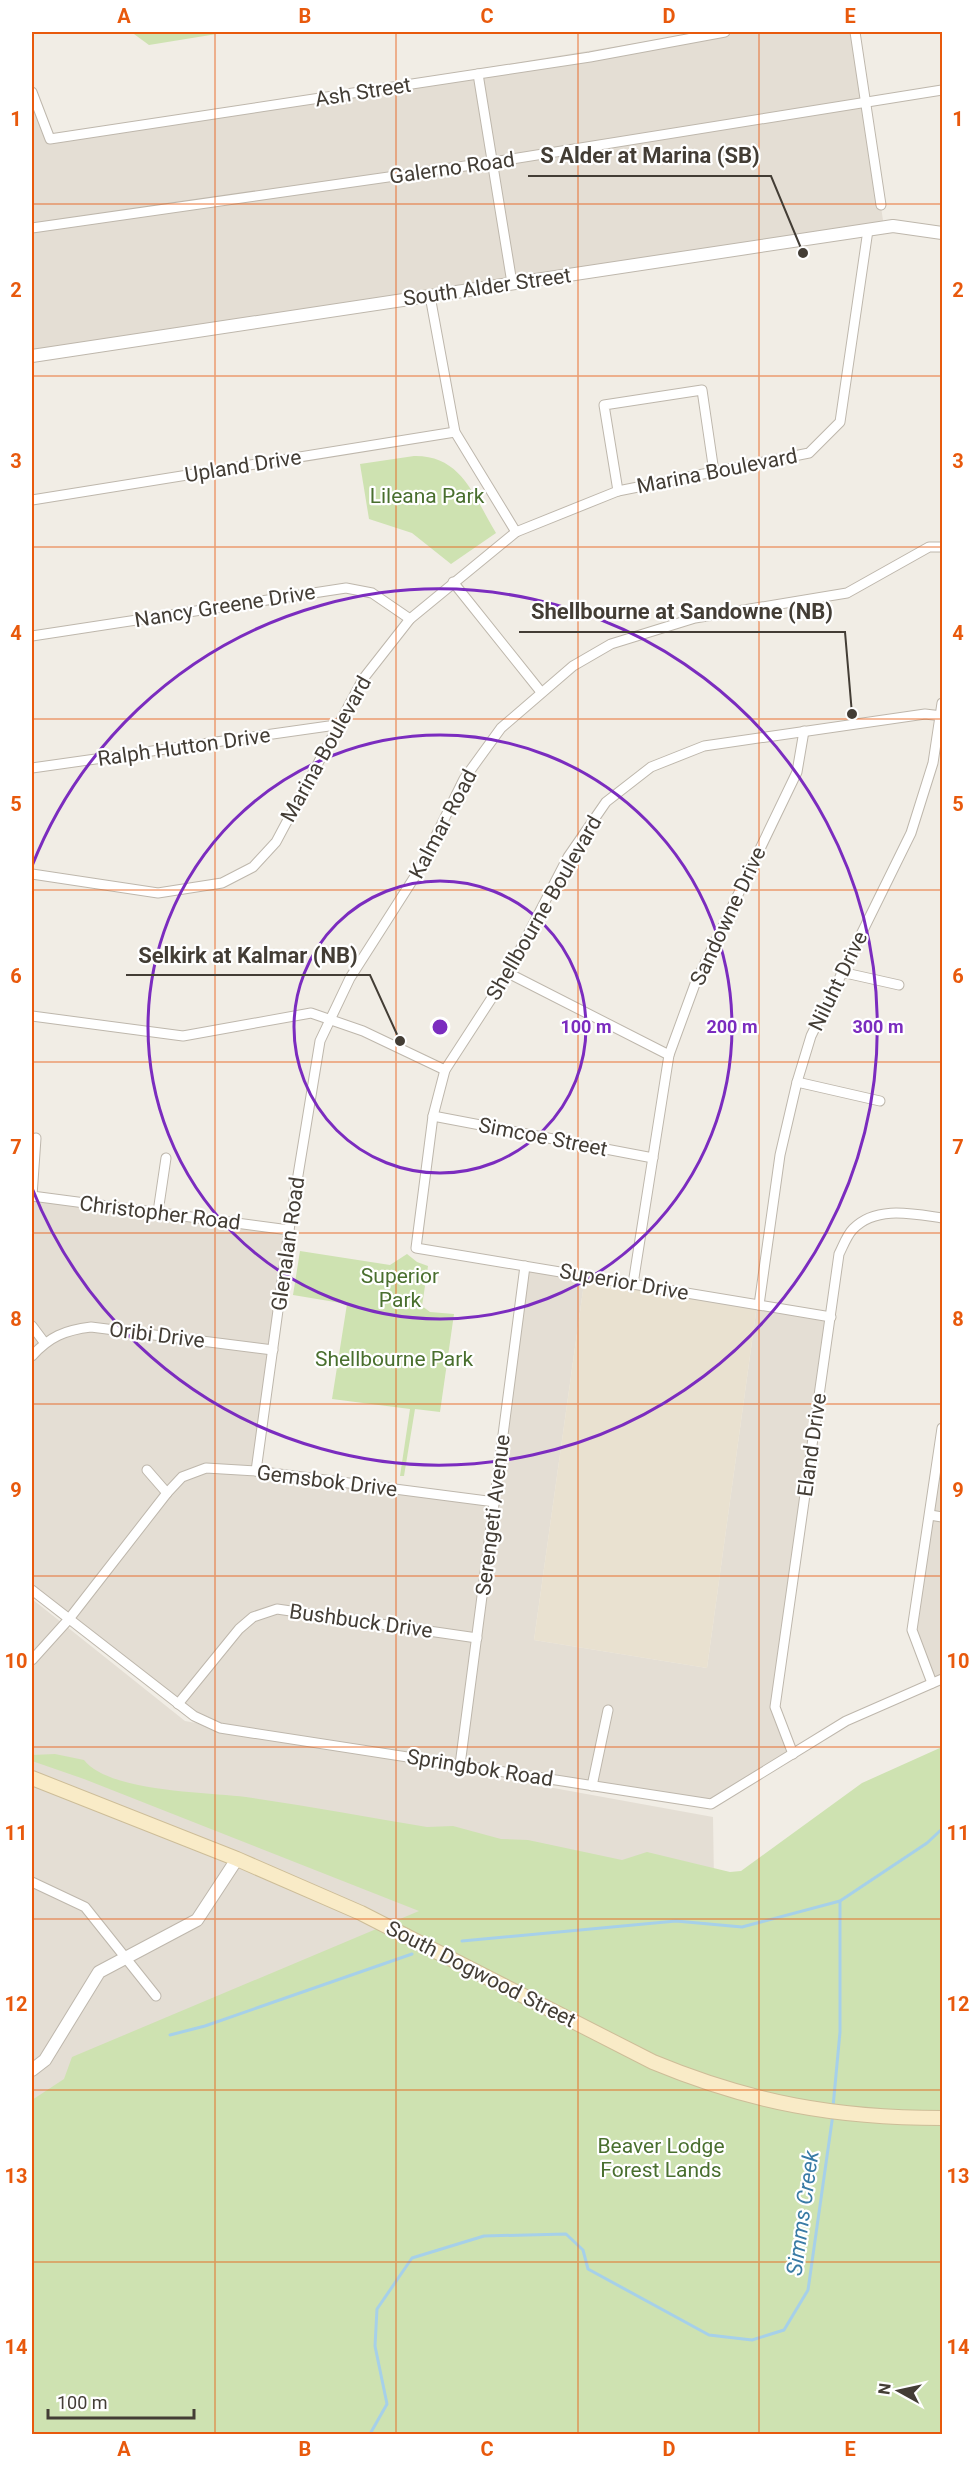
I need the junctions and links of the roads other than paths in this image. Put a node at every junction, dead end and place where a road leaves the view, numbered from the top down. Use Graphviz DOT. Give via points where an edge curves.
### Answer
graph roads {
  1 [pos="725,32"];
  2 [pos="855,32"];
  3 [pos="478,74"];
  4 [pos="942,90"];
  5 [pos="32,92"];
  6 [pos="867,104"];
  7 [pos="493,162"];
  8 [pos="881,205"];
  9 [pos="32,228"];
  10 [pos="868,230"];
  11 [pos="942,233"];
  12 [pos="512,284"];
  13 [pos="430,296"];
  14 [pos="32,356"];
  15 [pos="455,432"];
  16 [pos="714,472"];
  17 [pos="618,491"];
  18 [pos="32,500"];
  19 [pos="516,532"];
  20 [pos="942,547"];
  21 [pos="453,582"];
  22 [pos="410,619"];
  23 [pos="32,636"];
  24 [pos="541,692"];
  25 [pos="942,703"];
  26 [pos="941,716"];
  27 [pos="336,725"];
  28 [pos="804,730"];
  29 [pos="32,768"];
  30 [pos="32,874"];
  31 [pos="842,972"];
  32 [pos="508,973"];
  33 [pos="899,985"];
  34 [pos="32,1016"];
  35 [pos="330,1020"];
  36 [pos="669,1055"];
  37 [pos="445,1070"];
  38 [pos="797,1082"];
  39 [pos="880,1101"];
  40 [pos="433,1116"];
  41 [pos="36,1138"];
  42 [pos="166,1158"];
  43 [pos="653,1158"];
  44 [pos="32,1196"];
  45 [pos="158,1212"];
  46 [pos="942,1218"];
  47 [pos="289,1230"];
  48 [pos="416,1248"];
  49 [pos="525,1266"];
  50 [pos="633,1284"];
  51 [pos="759,1305"];
  52 [pos="831,1317"];
  53 [pos="32,1326"];
  54 [pos="44,1341"];
  55 [pos="273,1350"];
  56 [pos="32,1356"];
  57 [pos="942,1428"];
  58 [pos="147,1470"];
  59 [pos="256,1471"];
  60 [pos="167,1493"];
  61 [pos="495,1503"];
  62 [pos="930,1515"];
  63 [pos="942,1517"];
  64 [pos="32,1590"];
  65 [pos="69,1619"];
  66 [pos="477,1638"];
  67 [pos="32,1660"];
  68 [pos="942,1679"];
  69 [pos="932,1683"];
  70 [pos="178,1704"];
  71 [pos="608,1710"];
  72 [pos="793,1754"];
  73 [pos="460,1765"];
  74 [pos="32,1778"];
  75 [pos="592,1786"];
  76 [pos="237,1859"];
  77 [pos="32,1882"];
  78 [pos="125,1958"];
  79 [pos="156,1996"];
  80 [pos="32,2070"];
  81 [pos="942,2118"];
  1 -- 3 [label="street, Ash Street"];
  2 -- 6 [label="street"];
  3 -- 5 [label="street, Ash Street" via="50,139"];
  3 -- 7 [label="street"];
  4 -- 6 [label="street, Galerno Road"];
  6 -- 7 [label="street, Galerno Road"];
  6 -- 8 [label="street"];
  7 -- 9 [label="street, Galerno Road"];
  7 -- 12 [label="street"];
  10 -- 11 [label="street, South Alder Street" via="893,226"];
  10 -- 12 [label="street, South Alder Street"];
  10 -- 16 [label="street, Marina Boulevard" via="840,422 809,453"];
  12 -- 13 [label="street, South Alder Street"];
  13 -- 14 [label="street, South Alder Street"];
  13 -- 15 [label="street"];
  15 -- 18 [label="street, Upland Drive"];
  15 -- 19 [label="street"];
  16 -- 17 [label="street, Marina Boulevard"];
  16 -- 17 [label="street" via="702,390 604,405"];
  17 -- 19 [label="street, Marina Boulevard"];
  19 -- 21 [label="street, Marina Boulevard"];
  20 -- 24 [label="street, Kalmar Road" via="929,547 847,593 695,618 611,644 573,666"];
  21 -- 22 [label="street, Marina Boulevard"];
  21 -- 24 [label="street"];
  22 -- 23 [label="street, Nancy Greene Drive" via="372,593 346,588"];
  22 -- 27 [label="street, Marina Boulevard" via="363,679"];
  24 -- 35 [label="street, Kalmar Road" via="501,728 464,778 419,870 350,978"];
  25 -- 26 [label="street, Niluht Drive"];
  26 -- 28 [label="street, Shellbourne Boulevard" via="925,714"];
  26 -- 31 [label="street, Niluht Drive" via="933,763 911,832"];
  27 -- 29 [label="street, Ralph Hutton Drive"];
  27 -- 30 [label="street, Marina Boulevard" via="276,842 253,867 222,883 158,893"];
  28 -- 32 [label="street, Shellbourne Boulevard" via="704,746 651,766 606,802 568,857"];
  28 -- 36 [label="street, Sandowne Drive" via="797,772 694,984"];
  31 -- 33 [label="street"];
  31 -- 38 [label="street, Niluht Drive" via="812,1036"];
  32 -- 36 [label="street"];
  32 -- 37 [label="street, Shellbourne Boulevard"];
  34 -- 35 [label="street" via="183,1036 310,1013"];
  35 -- 37 [label="street" via="363,1031"];
  35 -- 47 [label="street, Glenalan Road" via="320,1041"];
  36 -- 43 [label="street, Sandowne Drive"];
  37 -- 40 [label="street, Shellbourne Boulevard"];
  38 -- 39 [label="street"];
  38 -- 51 [label="street, Niluht Drive" via="780,1155"];
  40 -- 43 [label="street, Simcoe Street"];
  40 -- 48 [label="street, Shellbourne Boulevard"];
  41 -- 44 [label="street"];
  42 -- 45 [label="street"];
  43 -- 50 [label="street, Sandowne Drive"];
  44 -- 45 [label="street, Christopher Road"];
  45 -- 47 [label="street, Christopher Road"];
  46 -- 52 [label="street, Eland Drive" via="902,1212 876,1216 853,1229 839,1254"];
  47 -- 55 [label="street, Glenalan Road"];
  48 -- 49 [label="street, Superior Drive"];
  49 -- 50 [label="street, Superior Drive"];
  49 -- 61 [label="street, Serengeti Avenue"];
  50 -- 51 [label="street, Superior Drive"];
  51 -- 52 [label="street, Superior Drive"];
  52 -- 72 [label="street, Eland Drive" via="774,1707"];
  53 -- 54 [label="street"];
  54 -- 55 [label="street, Oribi Drive" via="68,1330 91,1327"];
  54 -- 56 [label="street, Oribi Drive"];
  55 -- 59 [label="street, Glenalan Road"];
  57 -- 62 [label="street"];
  58 -- 60 [label="street"];
  59 -- 60 [label="street, Gemsbok Drive" via="206,1468 182,1477"];
  59 -- 61 [label="street, Gemsbok Drive"];
  60 -- 65 [label="street, Gemsbok Drive"];
  61 -- 66 [label="street, Serengeti Avenue"];
  62 -- 63 [label="street"];
  62 -- 69 [label="street" via="912,1630"];
  64 -- 65 [label="street, Springbok Road"];
  65 -- 67 [label="street, Gemsbok Drive"];
  65 -- 70 [label="street, Springbok Road"];
  66 -- 70 [label="street, Bushbuck Drive" via="277,1609 253,1617 239,1629"];
  66 -- 73 [label="street, Serengeti Avenue"];
  68 -- 69 [label="street, Springbok Road"];
  69 -- 72 [label="street, Springbok Road" via="846,1720"];
  70 -- 73 [label="street, Springbok Road" via="220,1728"];
  71 -- 75 [label="street"];
  72 -- 75 [label="street, Springbok Road" via="711,1804"];
  73 -- 75 [label="street, Springbok Road"];
  74 -- 76 [label="main road, South Dogwood Street"];
  76 -- 78 [label="street" via="197,1920"];
  76 -- 81 [label="main road, South Dogwood Street" via="380,1922 653,2062 703,2083 802,2108 871,2116"];
  77 -- 78 [label="street" via="85,1907"];
  78 -- 79 [label="street"];
  78 -- 80 [label="street" via="99,1972 45,2060"];
}
